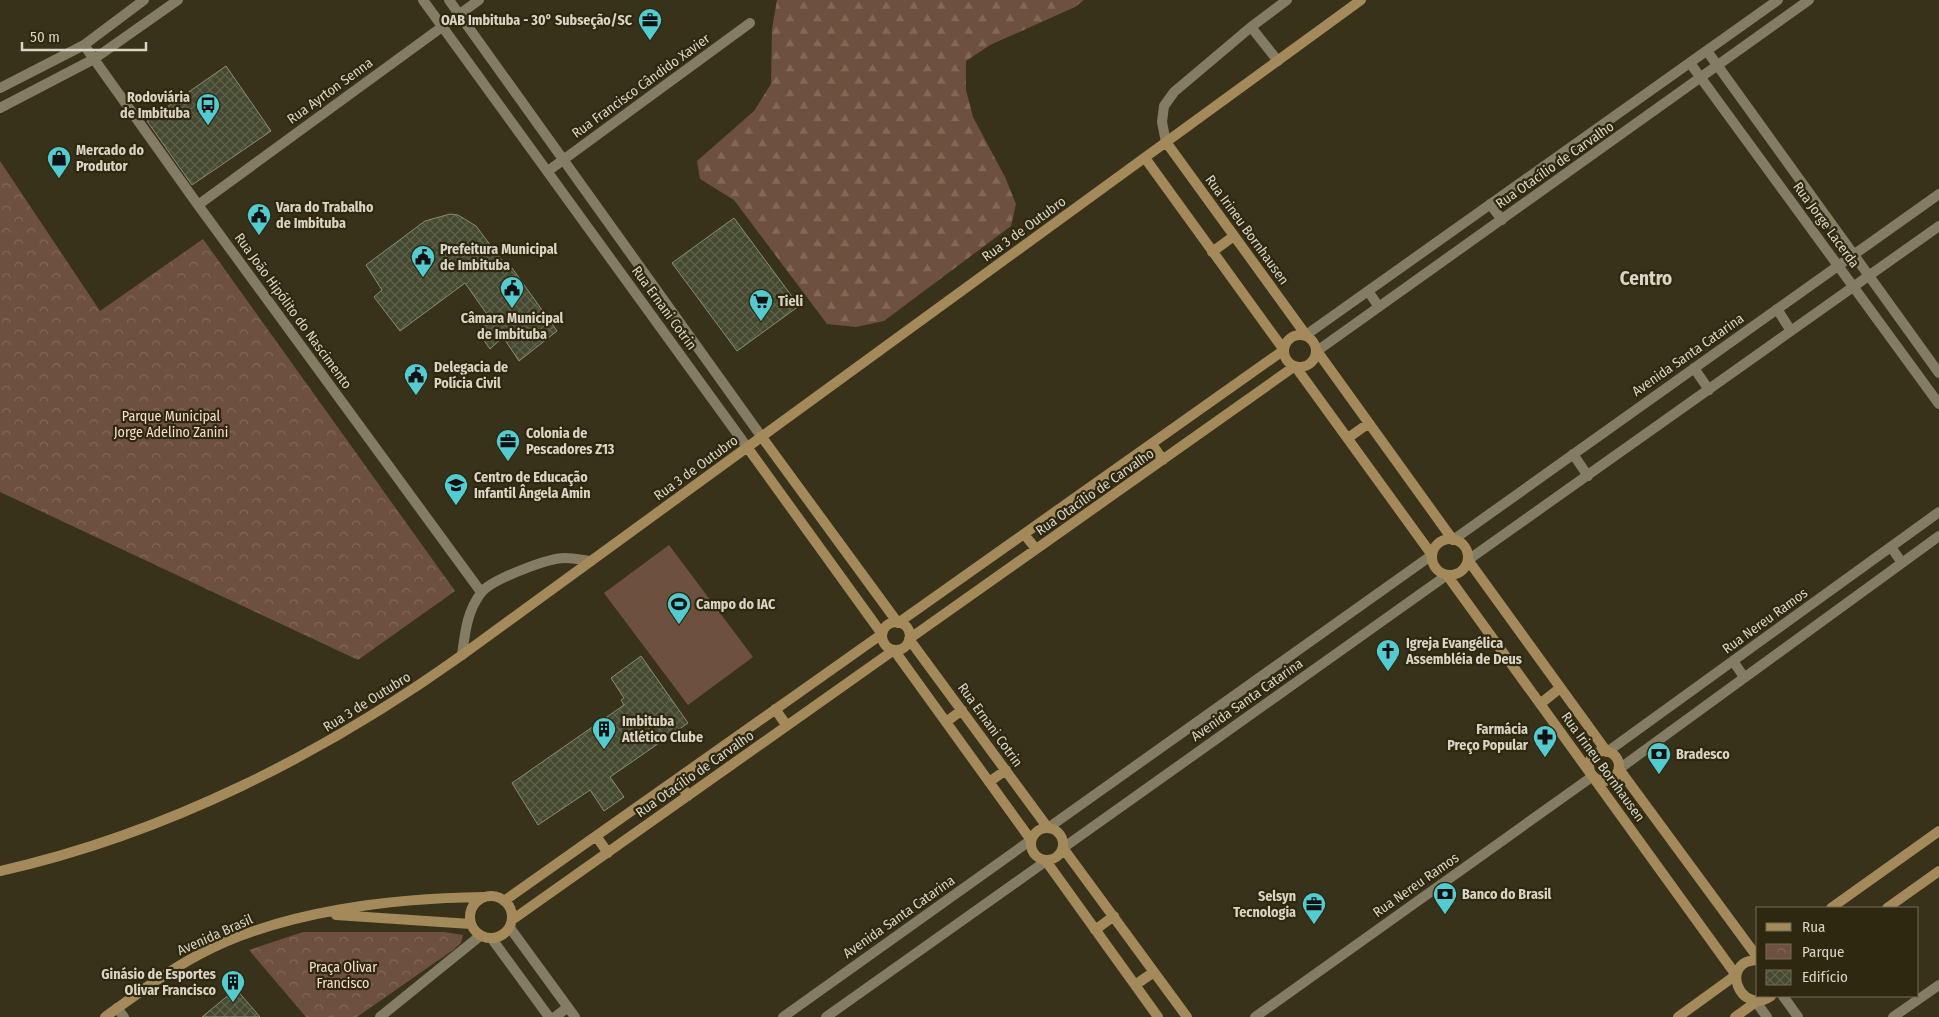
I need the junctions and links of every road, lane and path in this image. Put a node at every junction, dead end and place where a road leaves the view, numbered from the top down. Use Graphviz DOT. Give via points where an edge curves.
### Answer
graph roads {
  1 [pos="144,0"];
  2 [pos="178,0"];
  3 [pos="423,0"];
  4 [pos="449,0"];
  5 [pos="479,0"];
  6 [pos="1288,0"];
  7 [pos="1362,0"];
  8 [pos="1778,0"];
  9 [pos="1809,0"];
  10 [pos="460,14"];
  11 [pos="750,23"];
  12 [pos="442,27"];
  13 [pos="1251,27"];
  14 [pos="84,45"];
  15 [pos="1707,51"];
  16 [pos="94,59"];
  17 [pos="1278,61"];
  18 [pos="1690,63"];
  19 [pos="1718,67"];
  20 [pos="1701,78"];
  21 [pos="0,88"];
  22 [pos="0,108"];
  23 [pos="1166,142"];
  24 [pos="1144,158"];
  25 [pos="564,160"];
  26 [pos="548,171"];
  27 [pos="1533,174"];
  28 [pos="1544,190"];
  29 [pos="1939,194"];
  30 [pos="1490,204"];
  31 [pos="198,205"];
  32 [pos="1502,220"];
  33 [pos="1939,226"];
  34 [pos="1234,236"];
  35 [pos="1212,252"];
  36 [pos="1853,254"];
  37 [pos="639,264"];
  38 [pos="1838,265"];
  39 [pos="623,276"];
  40 [pos="1869,276"];
  41 [pos="1854,287"];
  42 [pos="1368,291"];
  43 [pos="1379,307"];
  44 [pos="1777,309"];
  45 [pos="1791,331"];
  46 [pos="1306,335"];
  47 [pos="1284,350"];
  48 [pos="1317,351"];
  49 [pos="1295,366"];
  50 [pos="1694,368"];
  51 [pos="1939,373"];
  52 [pos="1708,390"];
  53 [pos="1935,391"];
  54 [pos="1939,404"];
  55 [pos="1369,423"];
  56 [pos="761,436"];
  57 [pos="1348,438"];
  58 [pos="1152,444"];
  59 [pos="747,447"];
  60 [pos="1573,454"];
  61 [pos="1164,460"];
  62 [pos="1588,476"];
  63 [pos="1939,512"];
  64 [pos="1024,534"];
  65 [pos="1939,536"];
  66 [pos="1453,540"];
  67 [pos="842,546"];
  68 [pos="1891,547"];
  69 [pos="1036,550"];
  70 [pos="1432,555"];
  71 [pos="827,558"];
  72 [pos="1468,560"];
  73 [pos="591,561"];
  74 [pos="1902,563"];
  75 [pos="1447,575"];
  76 [pos="481,592"];
  77 [pos="898,622"];
  78 [pos="882,634"];
  79 [pos="909,639"];
  80 [pos="894,650"];
  81 [pos="462,655"];
  82 [pos="1733,661"];
  83 [pos="1744,677"];
  84 [pos="1560,688"];
  85 [pos="1540,704"];
  86 [pos="775,709"];
  87 [pos="962,710"];
  88 [pos="946,722"];
  89 [pos="787,726"];
  90 [pos="1607,752"];
  91 [pos="1619,769"];
  92 [pos="1006,770"];
  93 [pos="1593,776"];
  94 [pos="677,779"];
  95 [pos="989,782"];
  96 [pos="688,796"];
  97 [pos="1048,828"];
  98 [pos="1939,831"];
  99 [pos="596,836"];
  100 [pos="1031,840"];
  101 [pos="1063,848"];
  102 [pos="608,853"];
  103 [pos="1046,861"];
  104 [pos="0,871"];
  105 [pos="1939,871"];
  106 [pos="484,897"];
  107 [pos="504,901"];
  108 [pos="1832,907"];
  109 [pos="1888,907"];
  110 [pos="320,914"];
  111 [pos="1114,916"];
  112 [pos="471,924"];
  113 [pos="511,924"];
  114 [pos="1095,930"];
  115 [pos="480,936"];
  116 [pos="492,939"];
  117 [pos="1756,956"];
  118 [pos="1756,959"];
  119 [pos="1154,972"];
  120 [pos="1736,975"];
  121 [pos="1939,985"];
  122 [pos="1135,986"];
  123 [pos="1769,997"];
  124 [pos="1784,997"];
  125 [pos="1756,1002"];
  126 [pos="568,1007"];
  127 [pos="117,1008"];
  128 [pos="106,1017"];
  129 [pos="124,1017"];
  130 [pos="380,1017"];
  131 [pos="549,1017"];
  132 [pos="555,1017"];
  133 [pos="575,1017"];
  134 [pos="783,1017"];
  135 [pos="826,1017"];
  136 [pos="1158,1017"];
  137 [pos="1187,1017"];
  138 [pos="1256,1017"];
  139 [pos="1678,1017"];
  140 [pos="1734,1017"];
  141 [pos="1767,1017"];
  142 [pos="1798,1017"];
  143 [pos="1894,1017"];
  1 -- 14 [label="street"];
  2 -- 16 [label="street"];
  3 -- 12 [label="street, Rua Ernani Cotrin"];
  4 -- 10 [label="street, Rua Ernani Cotrin"];
  5 -- 10 [label="street, Rua Ayrton Senna"];
  6 -- 13 [label="street"];
  7 -- 17 [label="street, Rua 3 de Outubro"];
  8 -- 15 [label="street, Rua Otacílio de Carvalho"];
  9 -- 19 [label="street, Rua Otacílio de Carvalho"];
  10 -- 12 [label="street, Rua Ayrton Senna"];
  10 -- 25 [label="street, Rua Ernani Cotrin"];
  11 -- 25 [label="street, Rua Francisco Cândido Xavier"];
  12 -- 26 [label="street, Rua Ernani Cotrin"];
  12 -- 31 [label="street, Rua Ayrton Senna"];
  13 -- 17 [label="street"];
  13 -- 23 [label="street" via="1174,92 1164,106 1162,122"];
  14 -- 16 [label="street, Rua João Hipólito do Nascimento"];
  14 -- 21 [label="street"];
  15 -- 18 [label="street, Rua Otacílio de Carvalho"];
  15 -- 19 [label="street, Rua Jorge Lacerda"];
  16 -- 22 [label="street"];
  16 -- 31 [label="street, Rua João Hipólito do Nascimento"];
  17 -- 23 [label="street, Rua 3 de Outubro"];
  18 -- 20 [label="street, Rua Jorge Lacerda"];
  18 -- 27 [label="street, Rua Otacílio de Carvalho"];
  19 -- 20 [label="street, Rua Otacílio de Carvalho"];
  19 -- 36 [label="street, Rua Jorge Lacerda"];
  20 -- 28 [label="street, Rua Otacílio de Carvalho"];
  20 -- 38 [label="street, Rua Jorge Lacerda"];
  23 -- 24 [label="street, Rua 3 de Outubro"];
  23 -- 34 [label="street, Rua Irineu Bornhausen"];
  24 -- 35 [label="street"];
  24 -- 56 [label="street, Rua 3 de Outubro"];
  25 -- 26 [label="street, Rua Francisco Cândido Xavier"];
  25 -- 37 [label="street, Rua Ernani Cotrin"];
  26 -- 39 [label="street, Rua Ernani Cotrin"];
  27 -- 28 [label="street"];
  27 -- 30 [label="street, Rua Otacílio de Carvalho"];
  28 -- 32 [label="street, Rua Otacílio de Carvalho"];
  29 -- 36 [label="street, Avenida Santa Catarina"];
  30 -- 32 [label="street"];
  30 -- 42 [label="street, Rua Otacílio de Carvalho"];
  31 -- 76 [label="street, Rua João Hipólito do Nascimento"];
  32 -- 43 [label="street, Rua Otacílio de Carvalho"];
  33 -- 40 [label="street"];
  34 -- 35 [label="street"];
  34 -- 46 [label="street, Rua Irineu Bornhausen"];
  35 -- 47 [label="street"];
  36 -- 38 [label="street, Avenida Santa Catarina"];
  36 -- 40 [label="street, Rua Jorge Lacerda"];
  37 -- 39 [label="street"];
  37 -- 56 [label="street, Rua Ernani Cotrin"];
  38 -- 41 [label="street, Rua Jorge Lacerda"];
  38 -- 44 [label="street, Avenida Santa Catarina"];
  39 -- 59 [label="street, Rua Ernani Cotrin"];
  40 -- 41 [label="street"];
  40 -- 51 [label="street, Rua Jorge Lacerda"];
  41 -- 45 [label="street"];
  41 -- 53 [label="street, Rua Jorge Lacerda"];
  42 -- 43 [label="street"];
  42 -- 46 [label="street, Rua Otacílio de Carvalho"];
  43 -- 48 [label="street, Rua Otacílio de Carvalho"];
  44 -- 45 [label="street"];
  44 -- 50 [label="street, Avenida Santa Catarina"];
  45 -- 52 [label="street"];
  46 -- 47 [label="street" via="1291,337"];
  46 -- 48 [label="street" via="1314,341"];
  47 -- 49 [label="street" via="1287,360"];
  47 -- 58 [label="street, Rua Otacílio de Carvalho"];
  48 -- 49 [label="street" via="1310,364"];
  48 -- 55 [label="street"];
  49 -- 57 [label="street"];
  49 -- 61 [label="street, Rua Otacílio de Carvalho"];
  50 -- 52 [label="street"];
  50 -- 60 [label="street, Avenida Santa Catarina"];
  52 -- 62 [label="street"];
  53 -- 54 [label="street, Rua Jorge Lacerda"];
  55 -- 57 [label="street"];
  55 -- 66 [label="street"];
  56 -- 59 [label="street, Rua 3 de Outubro"];
  56 -- 67 [label="street, Rua Ernani Cotrin"];
  57 -- 70 [label="street"];
  58 -- 61 [label="street"];
  58 -- 64 [label="street, Rua Otacílio de Carvalho"];
  59 -- 71 [label="street, Rua Ernani Cotrin"];
  59 -- 73 [label="street, Rua 3 de Outubro"];
  60 -- 62 [label="street"];
  60 -- 66 [label="street, Avenida Santa Catarina"];
  61 -- 69 [label="street, Rua Otacílio de Carvalho"];
  62 -- 72 [label="street"];
  63 -- 68 [label="street, Rua Nereu Ramos"];
  64 -- 69 [label="street"];
  64 -- 77 [label="street, Rua Otacílio de Carvalho"];
  65 -- 74 [label="street"];
  66 -- 70 [label="street" via="1442,541"];
  66 -- 72 [label="street" via="1463,545"];
  67 -- 71 [label="street"];
  67 -- 77 [label="street, Rua Ernani Cotrin"];
  68 -- 74 [label="street"];
  68 -- 82 [label="street, Rua Nereu Ramos"];
  69 -- 79 [label="street, Rua Otacílio de Carvalho"];
  70 -- 75 [label="street" via="1437,570"];
  70 -- 97 [label="street, Avenida Santa Catarina"];
  71 -- 78 [label="street, Rua Ernani Cotrin"];
  72 -- 75 [label="street" via="1458,574"];
  72 -- 84 [label="street, Rua Irineu Bornhausen"];
  73 -- 76 [label="street" via="564,558 537,564 505,577"];
  73 -- 81 [label="street, Rua 3 de Outubro"];
  74 -- 83 [label="street"];
  75 -- 85 [label="street, Rua Irineu Bornhausen"];
  75 -- 101 [label="street, Avenida Santa Catarina"];
  76 -- 81 [label="street" via="467,621"];
  77 -- 78 [label="street" via="889,624"];
  77 -- 79 [label="street" via="908,630"];
  78 -- 80 [label="street" via="886,646"];
  78 -- 86 [label="street, Rua Otacílio de Carvalho"];
  79 -- 80 [label="street" via="906,646"];
  79 -- 87 [label="street, Rua Ernani Cotrin"];
  80 -- 88 [label="street"];
  80 -- 89 [label="street, Rua Otacílio de Carvalho"];
  81 -- 104 [label="street, Rua 3 de Outubro" via="373,716 269,774 151,824"];
  82 -- 83 [label="street"];
  82 -- 90 [label="street, Rua Nereu Ramos"];
  83 -- 91 [label="street"];
  84 -- 85 [label="street"];
  84 -- 90 [label="street, Rua Irineu Bornhausen"];
  85 -- 93 [label="street, Rua Irineu Bornhausen"];
  86 -- 89 [label="street"];
  86 -- 94 [label="street, Rua Otacílio de Carvalho"];
  87 -- 88 [label="street"];
  87 -- 92 [label="street, Rua Ernani Cotrin"];
  88 -- 95 [label="street"];
  89 -- 96 [label="street, Rua Otacílio de Carvalho"];
  90 -- 91 [label="street" via="1618,760"];
  90 -- 93 [label="street" via="1598,753 1592,759 1590,768"];
  91 -- 93 [label="street" via="1611,780 1602,781"];
  91 -- 117 [label="street, Rua Irineu Bornhausen"];
  92 -- 95 [label="street"];
  92 -- 97 [label="street, Rua Ernani Cotrin"];
  93 -- 120 [label="street, Rua Irineu Bornhausen"];
  93 -- 138 [label="street, Rua Nereu Ramos"];
  94 -- 96 [label="street"];
  94 -- 99 [label="street, Rua Otacílio de Carvalho"];
  95 -- 100 [label="street"];
  96 -- 102 [label="street, Rua Otacílio de Carvalho"];
  97 -- 100 [label="street" via="1036,832"];
  97 -- 101 [label="street" via="1062,837"];
  98 -- 108 [label="street"];
  99 -- 102 [label="street"];
  99 -- 107 [label="street, Rua Otacílio de Carvalho"];
  100 -- 103 [label="street" via="1034,854"];
  100 -- 134 [label="street, Avenida Santa Catarina"];
  101 -- 103 [label="street" via="1058,856"];
  101 -- 111 [label="street"];
  102 -- 113 [label="street, Rua Otacílio de Carvalho"];
  103 -- 114 [label="street"];
  103 -- 135 [label="street"];
  105 -- 109 [label="street"];
  106 -- 107 [label="street" via="498,897"];
  106 -- 110 [label="street, Avenida Brasil" via="397,902"];
  106 -- 112 [label="street" via="472,908"];
  107 -- 113 [label="street" via="509,906"];
  110 -- 112 [label="street, Avenida Brasil"];
  110 -- 127 [label="street, Avenida Brasil" via="232,939 201,953 153,981"];
  111 -- 114 [label="street"];
  111 -- 119 [label="street"];
  112 -- 115 [label="street"];
  113 -- 116 [label="street" via="502,936"];
  113 -- 126 [label="street"];
  114 -- 122 [label="street"];
  115 -- 116 [label="street"];
  115 -- 130 [label="street"];
  116 -- 131 [label="street"];
  118 -- 120 [label="street" via="1742,965"];
  119 -- 122 [label="street"];
  119 -- 137 [label="street"];
  120 -- 125 [label="street, Rua Irineu Bornhausen" via="1740,993"];
  120 -- 139 [label="street"];
  121 -- 143 [label="street"];
  122 -- 136 [label="street"];
  123 -- 125 [label="street"];
  124 -- 142 [label="street"];
  125 -- 140 [label="street"];
  125 -- 141 [label="street"];
  126 -- 132 [label="street"];
  126 -- 133 [label="street"];
  127 -- 128 [label="street, Avenida Brasil"];
  127 -- 129 [label="street"];
}
